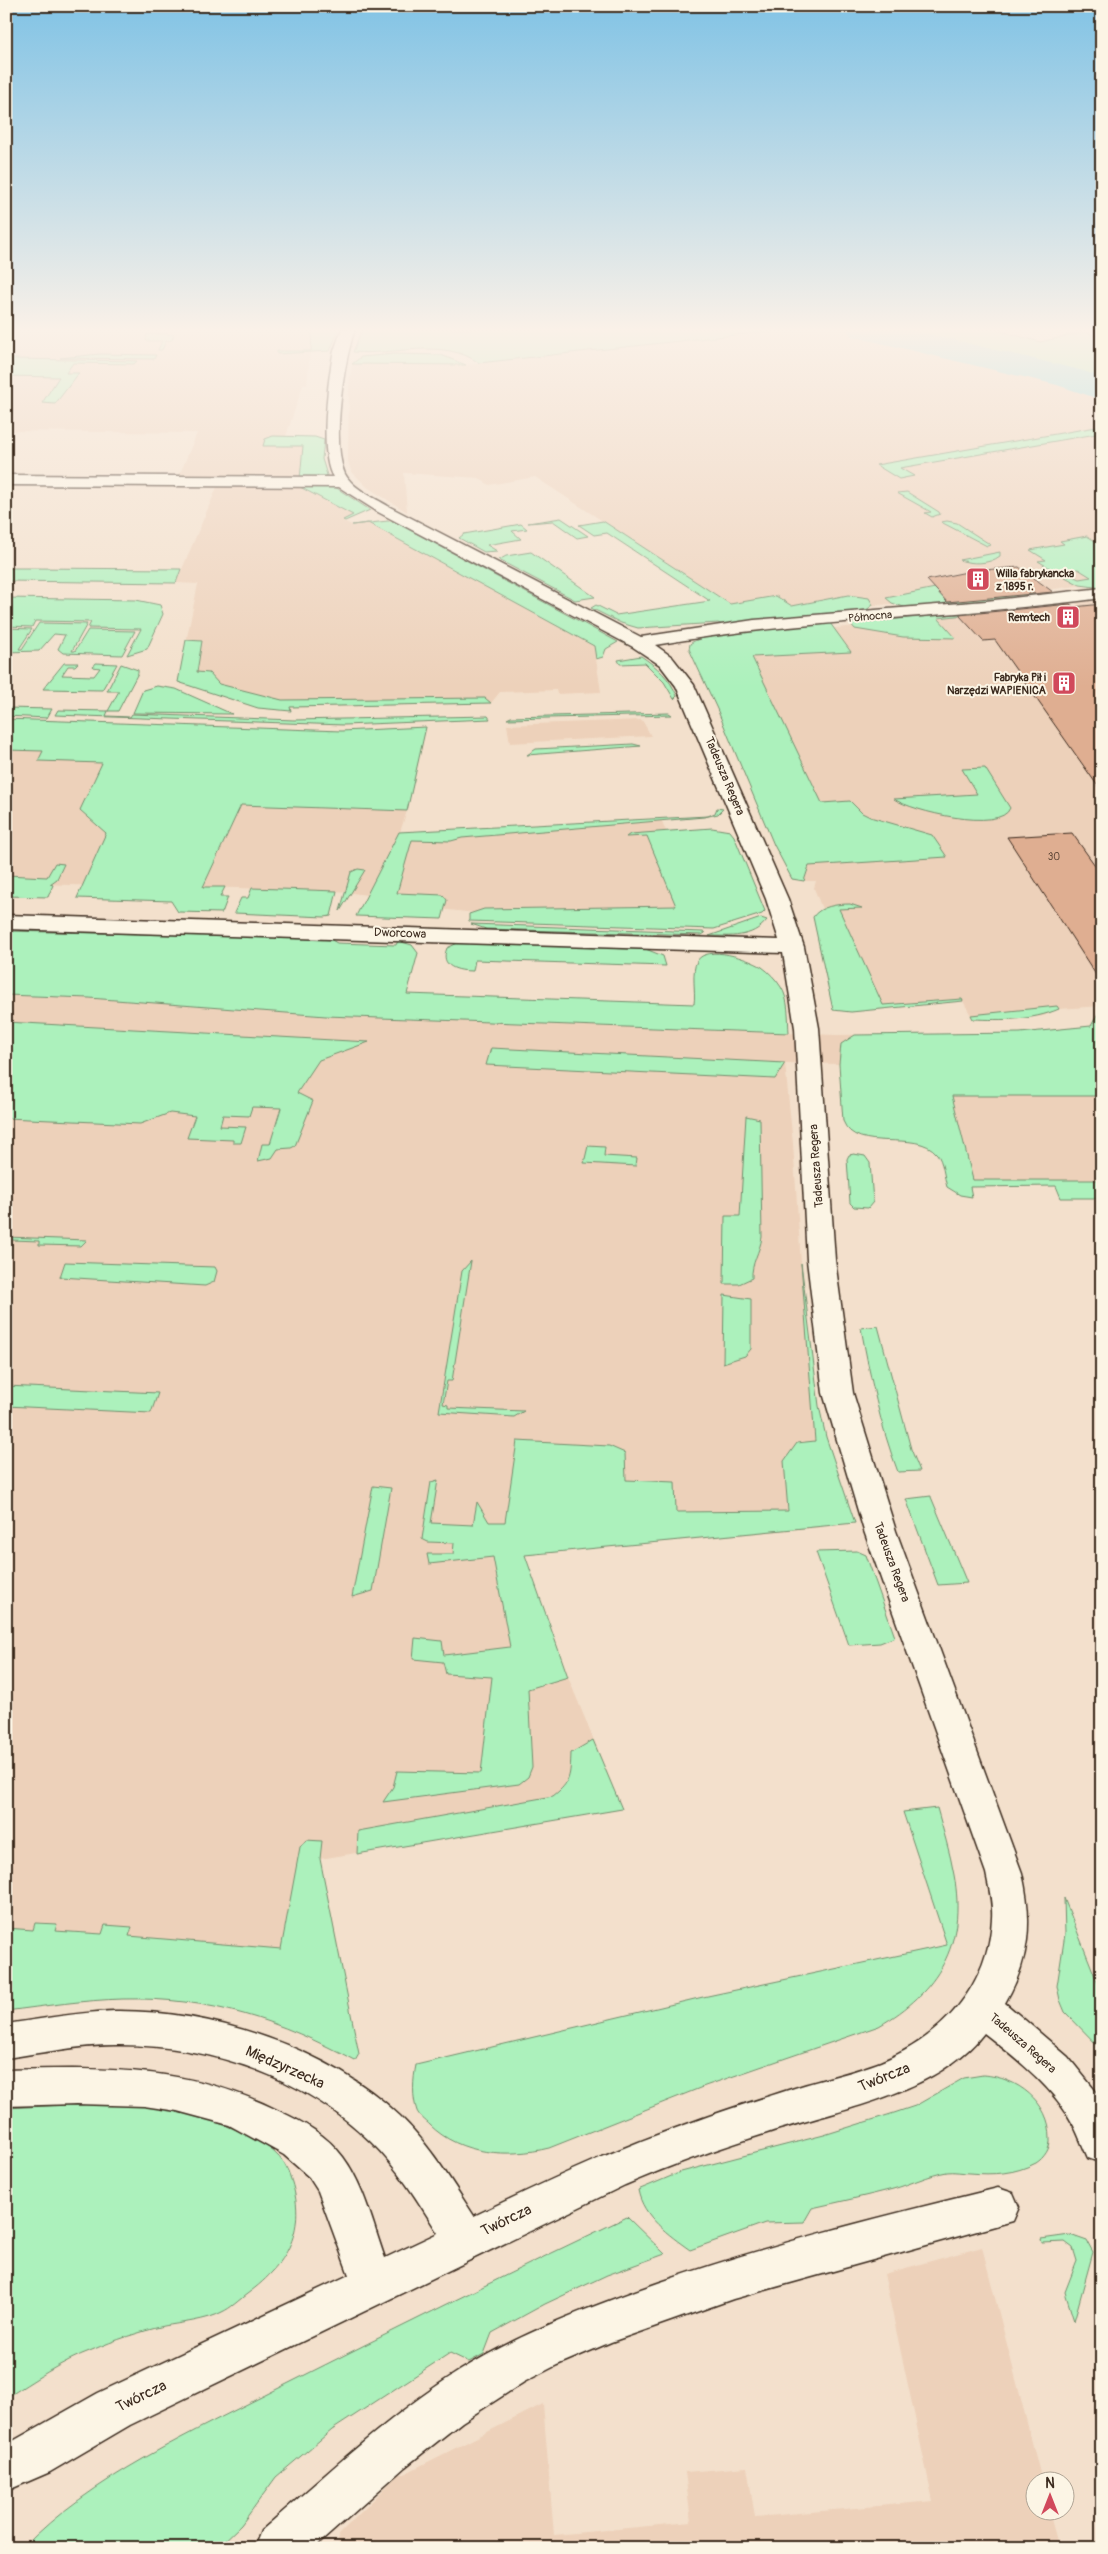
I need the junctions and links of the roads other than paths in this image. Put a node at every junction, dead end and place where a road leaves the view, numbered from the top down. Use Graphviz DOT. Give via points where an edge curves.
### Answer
graph roads {
  1 [pos="333,448"];
  2 [pos="6,480"];
  3 [pos="343,482"];
  4 [pos="1102,593"];
  5 [pos="638,643"];
  6 [pos="6,922"];
  7 [pos="793,947"];
  8 [pos="982,2008"];
  9 [pos="6,2041"];
  10 [pos="6,2088"];
  11 [pos="1102,2145"];
  12 [pos="998,2207"];
  13 [pos="466,2240"];
  14 [pos="374,2284"];
  15 [pos="16,2470"];
  16 [pos="278,2548"];
  1 -- 3 [label="street" via="337,473"];
  2 -- 3 [label="street"];
  3 -- 5 [label="street, Tadeusza Regera" via="383,509"];
  4 -- 5 [label="street, Północna" via="1026,603 708,630"];
  5 -- 7 [label="street, Tadeusza Regera" via="671,665 685,685 778,899"];
  6 -- 7 [label="street, Dworcowa"];
  7 -- 8 [label="street, Tadeusza Regera" via="807,1028 821,1260 838,1393 880,1531 997,1849 1009,1898 1011,1917 1003,1963"];
  8 -- 11 [label="street, Tadeusza Regera" via="1069,2084 1089,2114"];
  8 -- 13 [label="street, Twórcza" via="954,2040 911,2067 856,2089 666,2148"];
  9 -- 13 [label="street, Międzyrzecka" via="83,2030 145,2029 190,2034 263,2054 327,2085 384,2128 411,2157"];
  10 -- 14 [label="street" via="127,2085 202,2098 268,2124 298,2141 329,2171"];
  12 -- 16 [label="street" via="850,2244 722,2282 567,2337 507,2367 447,2407 393,2447"];
  13 -- 14 [label="street, Twórcza"];
  14 -- 15 [label="street, Twórcza" via="114,2409"];
}
